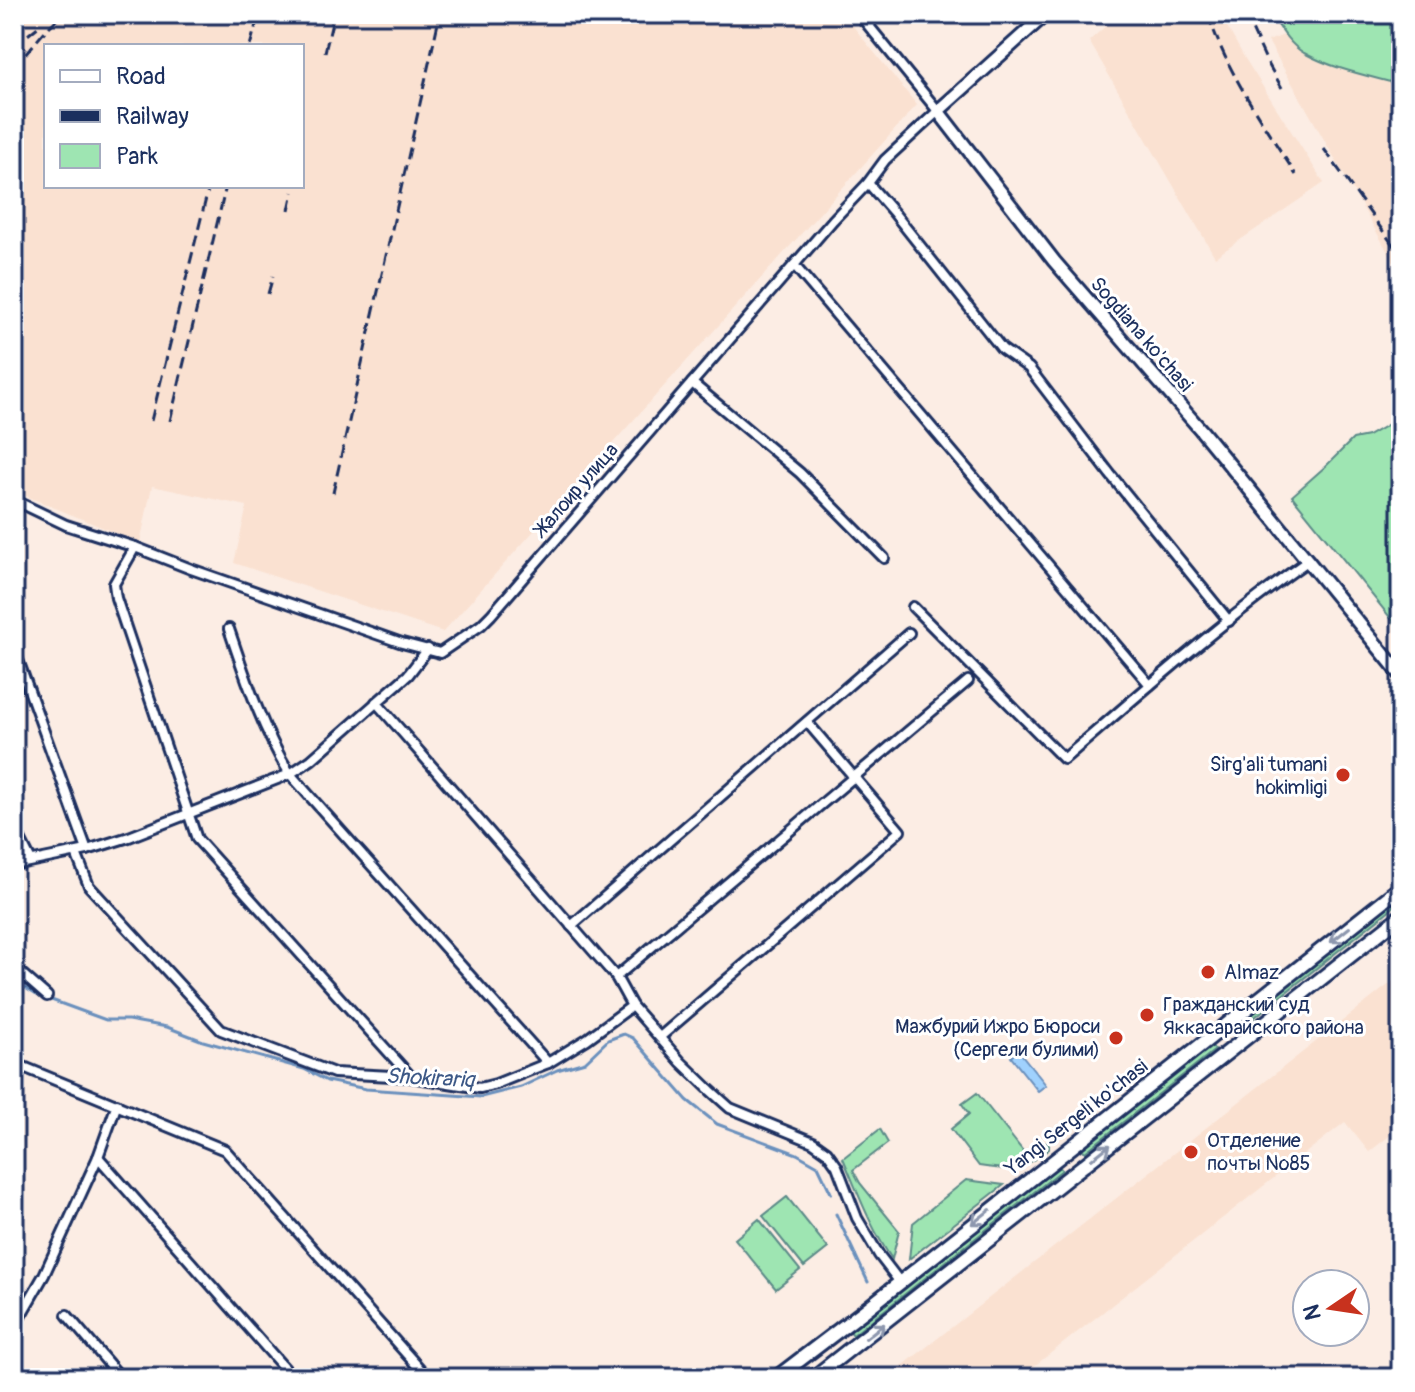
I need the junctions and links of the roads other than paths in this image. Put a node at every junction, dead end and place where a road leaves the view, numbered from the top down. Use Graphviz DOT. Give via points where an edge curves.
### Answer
graph roads {
  1 [pos="859,14"];
  2 [pos="1046,14"];
  3 [pos="938,111"];
  4 [pos="868,183"];
  5 [pos="794,265"];
  6 [pos="692,383"];
  7 [pos="14,500"];
  8 [pos="135,547"];
  9 [pos="884,558"];
  10 [pos="1309,560"];
  11 [pos="913,607"];
  12 [pos="1229,621"];
  13 [pos="229,629"];
  14 [pos="909,633"];
  15 [pos="14,649"];
  16 [pos="428,649"];
  17 [pos="1401,675"];
  18 [pos="968,681"];
  19 [pos="1150,685"];
  20 [pos="376,702"];
  21 [pos="807,722"];
  22 [pos="290,774"];
  23 [pos="855,778"];
  24 [pos="188,815"];
  25 [pos="14,827"];
  26 [pos="87,850"];
  27 [pos="76,853"];
  28 [pos="31,861"];
  29 [pos="14,865"];
  30 [pos="1401,887"];
  31 [pos="1401,916"];
  32 [pos="571,926"];
  33 [pos="14,967"];
  34 [pos="616,977"];
  35 [pos="47,996"];
  36 [pos="632,1006"];
  37 [pos="1226,1025"];
  38 [pos="660,1037"];
  39 [pos="1240,1043"];
  40 [pos="14,1063"];
  41 [pos="548,1063"];
  42 [pos="411,1077"];
  43 [pos="117,1104"];
  44 [pos="1063,1152"];
  45 [pos="98,1157"];
  46 [pos="1077,1171"];
  47 [pos="899,1281"];
  48 [pos="67,1315"];
  49 [pos="14,1327"];
  50 [pos="826,1339"];
  51 [pos="841,1357"];
  52 [pos="121,1378"];
  53 [pos="293,1378"];
  54 [pos="428,1378"];
  55 [pos="776,1378"];
  56 [pos="813,1378"];
  1 -- 3 [label="street, Sogdiana ko'chasi"];
  2 -- 3 [label="street, Жалоир улица"];
  3 -- 4 [label="street, Жалоир улица"];
  3 -- 10 [label="street, Sogdiana ko'chasi" via="1054,261"];
  4 -- 5 [label="street, Жалоир улица"];
  4 -- 12 [label="street" via="1002,349 1029,368"];
  5 -- 6 [label="street, Жалоир улица"];
  5 -- 19 [label="street"];
  6 -- 9 [label="street" via="800,473"];
  6 -- 16 [label="street, Жалоир улица" via="491,615 440,653"];
  7 -- 8 [label="street" via="66,525"];
  8 -- 16 [label="street"];
  8 -- 24 [label="street" via="114,584 116,598"];
  10 -- 12 [label="street"];
  10 -- 17 [label="street, Sogdiana ko'chasi"];
  11 -- 19 [label="street" via="1064,759"];
  12 -- 19 [label="street"];
  13 -- 22 [label="street" via="255,705"];
  14 -- 21 [label="street"];
  15 -- 26 [label="street"];
  16 -- 20 [label="street"];
  18 -- 23 [label="street"];
  20 -- 22 [label="street"];
  20 -- 32 [label="street"];
  21 -- 23 [label="street"];
  21 -- 32 [label="street"];
  22 -- 24 [label="street"];
  22 -- 41 [label="street"];
  23 -- 34 [label="street"];
  23 -- 38 [label="street" via="900,831"];
  24 -- 26 [label="street"];
  24 -- 42 [label="street" via="197,839"];
  25 -- 28 [label="street"];
  26 -- 27 [label="street"];
  27 -- 28 [label="street"];
  27 -- 42 [label="street" via="89,886 221,1030 334,1073"];
  28 -- 29 [label="street"];
  30 -- 37 [label="main road, Yangi Sergeli ko'chasi, one-way"];
  31 -- 39 [label="main road"];
  32 -- 34 [label="street"];
  33 -- 35 [label="street"];
  34 -- 36 [label="street"];
  36 -- 38 [label="street"];
  36 -- 41 [label="street"];
  37 -- 39 [label="main road"];
  37 -- 44 [label="main road, Yangi Sergeli ko'chasi"];
  38 -- 47 [label="street" via="730,1108 827,1152 857,1218"];
  46 -- 39 [label="main road, one-way"];
  40 -- 43 [label="street"];
  41 -- 42 [label="street" via="480,1088"];
  43 -- 45 [label="street"];
  43 -- 54 [label="street" via="225,1150"];
  44 -- 46 [label="main road"];
  44 -- 47 [label="main road, Yangi Sergeli ko'chasi, one-way"];
  45 -- 49 [label="street"];
  45 -- 53 [label="street"];
  51 -- 46 [label="main road, one-way"];
  47 -- 50 [label="main road, Yangi Sergeli ko'chasi"];
  48 -- 52 [label="street"];
  50 -- 51 [label="main road"];
  50 -- 55 [label="main road, Yangi Sergeli ko'chasi"];
  51 -- 56 [label="main road"];
}
